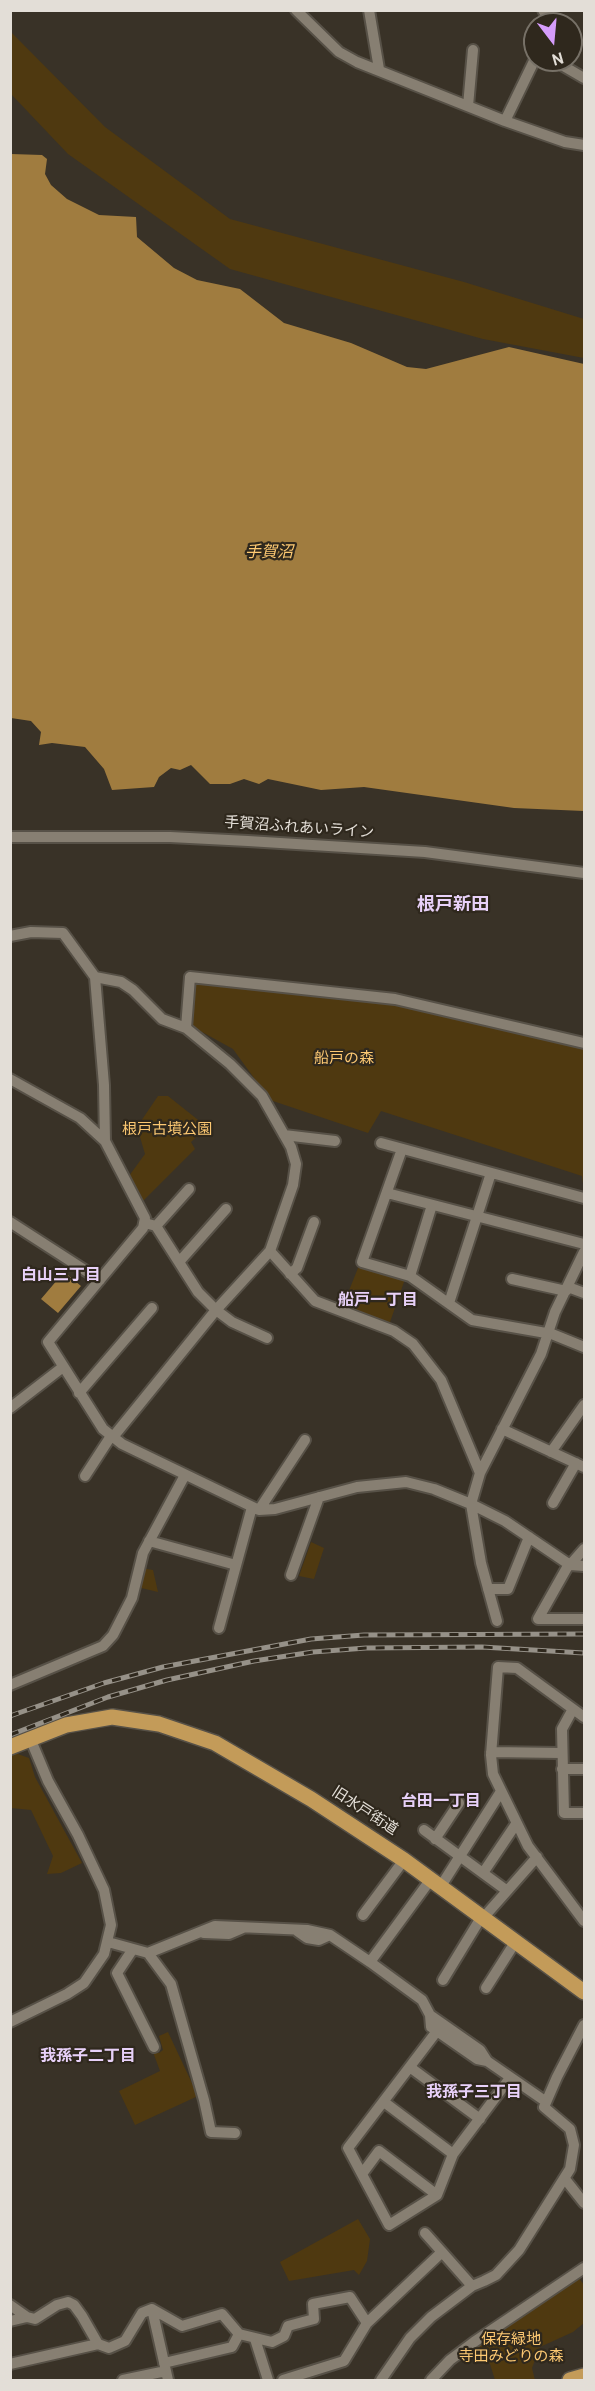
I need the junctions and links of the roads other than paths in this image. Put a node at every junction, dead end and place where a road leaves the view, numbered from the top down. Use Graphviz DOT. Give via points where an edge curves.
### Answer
graph roads {
  1 [pos="296,10"];
  2 [pos="369,10"];
  3 [pos="473,50"];
  4 [pos="379,69"];
  5 [pos="529,72"];
  6 [pos="468,105"];
  7 [pos="505,121"];
  8 [pos="585,145"];
  9 [pos="10,837"];
  10 [pos="585,873"];
  11 [pos="10,936"];
  12 [pos="95,977"];
  13 [pos="186,1028"];
  14 [pos="585,1043"];
  15 [pos="10,1080"];
  16 [pos="284,1135"];
  17 [pos="105,1141"];
  18 [pos="336,1141"];
  19 [pos="381,1143"];
  20 [pos="402,1149"];
  21 [pos="491,1173"];
  22 [pos="189,1189"];
  23 [pos="387,1193"];
  24 [pos="585,1198"];
  25 [pos="432,1205"];
  26 [pos="226,1209"];
  27 [pos="477,1216"];
  28 [pos="10,1222"];
  29 [pos="314,1222"];
  30 [pos="150,1224"];
  31 [pos="585,1244"];
  32 [pos="270,1251"];
  33 [pos="585,1252"];
  34 [pos="179,1262"];
  35 [pos="290,1274"];
  36 [pos="410,1276"];
  37 [pos="512,1279"];
  38 [pos="100,1280"];
  39 [pos="567,1289"];
  40 [pos="585,1293"];
  41 [pos="449,1304"];
  42 [pos="152,1308"];
  43 [pos="216,1310"];
  44 [pos="546,1332"];
  45 [pos="267,1338"];
  46 [pos="585,1347"];
  47 [pos="63,1367"];
  48 [pos="80,1392"];
  49 [pos="585,1405"];
  50 [pos="10,1408"];
  51 [pos="502,1429"];
  52 [pos="112,1437"];
  53 [pos="305,1440"];
  54 [pos="551,1452"];
  55 [pos="582,1465"];
  56 [pos="480,1473"];
  57 [pos="185,1475"];
  58 [pos="85,1476"];
  59 [pos="319,1497"];
  60 [pos="553,1503"];
  61 [pos="471,1504"];
  62 [pos="255,1508"];
  63 [pos="529,1537"];
  64 [pos="148,1541"];
  65 [pos="585,1549"];
  66 [pos="236,1564"];
  67 [pos="570,1564"];
  68 [pos="585,1566"];
  69 [pos="291,1575"];
  70 [pos="488,1589"];
  71 [pos="585,1619"];
  72 [pos="497,1621"];
  73 [pos="219,1628"];
  74 [pos="10,1685"];
  75 [pos="573,1709"];
  76 [pos="585,1717"];
  77 [pos="30,1738"];
  78 [pos="10,1747"];
  79 [pos="491,1752"];
  80 [pos="561,1753"];
  81 [pos="562,1769"];
  82 [pos="585,1769"];
  83 [pos="501,1793"];
  84 [pos="459,1803"];
  85 [pos="585,1813"];
  86 [pos="516,1824"];
  87 [pos="424,1830"];
  88 [pos="435,1839"];
  89 [pos="460,1856"];
  90 [pos="537,1857"];
  91 [pos="404,1860"];
  92 [pos="483,1873"];
  93 [pos="436,1883"];
  94 [pos="506,1890"];
  95 [pos="363,1915"];
  96 [pos="483,1917"];
  97 [pos="585,1921"];
  98 [pos="516,1941"];
  99 [pos="108,1942"];
  100 [pos="133,1949"];
  101 [pos="148,1953"];
  102 [pos="369,1962"];
  103 [pos="443,1980"];
  104 [pos="486,1988"];
  105 [pos="585,1992"];
  106 [pos="430,2015"];
  107 [pos="10,2022"];
  108 [pos="585,2025"];
  109 [pos="437,2031"];
  110 [pos="154,2047"];
  111 [pos="487,2061"];
  112 [pos="411,2068"];
  113 [pos="510,2078"];
  114 [pos="545,2101"];
  115 [pos="384,2102"];
  116 [pos="480,2119"];
  117 [pos="235,2133"];
  118 [pos="453,2154"];
  119 [pos="362,2174"];
  120 [pos="565,2180"];
  121 [pos="437,2195"];
  122 [pos="585,2203"];
  123 [pos="425,2233"];
  124 [pos="442,2252"];
  125 [pos="585,2268"];
  126 [pos="472,2286"];
  127 [pos="10,2305"];
  128 [pos="152,2309"];
  129 [pos="27,2317"];
  130 [pos="10,2321"];
  131 [pos="367,2323"];
  132 [pos="239,2334"];
  133 [pos="255,2340"];
  134 [pos="98,2344"];
  135 [pos="10,2364"];
  136 [pos="166,2372"];
  137 [pos="585,2376"];
  138 [pos="123,2380"];
  139 [pos="268,2380"];
  140 [pos="284,2380"];
  141 [pos="381,2380"];
  142 [pos="431,2380"];
  143 [pos="570,2380"];
  1 -- 4 [label="street" via="339,52"];
  2 -- 4 [label="street"];
  3 -- 6 [label="street"];
  4 -- 6 [label="street"];
  5 -- 7 [label="street"];
  6 -- 7 [label="street"];
  7 -- 8 [label="street"];
  9 -- 10 [label="street, 手賀沼ふれあいライン" via="170,837 425,852"];
  11 -- 12 [label="street" via="63,933"];
  12 -- 13 [label="street" via="127,986 162,1019"];
  12 -- 17 [label="street"];
  13 -- 14 [label="street" via="190,977 395,999"];
  13 -- 16 [label="street" via="247,1078"];
  15 -- 17 [label="street" via="80,1118"];
  16 -- 18 [label="street"];
  16 -- 32 [label="street" via="294,1154 296,1172"];
  17 -- 30 [label="street"];
  19 -- 20 [label="street"];
  20 -- 21 [label="street"];
  20 -- 23 [label="street"];
  21 -- 24 [label="street"];
  21 -- 27 [label="street"];
  22 -- 30 [label="street"];
  23 -- 25 [label="street"];
  23 -- 36 [label="street" via="362,1262"];
  25 -- 27 [label="street"];
  25 -- 36 [label="street"];
  26 -- 34 [label="street"];
  27 -- 31 [label="street"];
  27 -- 41 [label="street"];
  28 -- 38 [label="street"];
  29 -- 35 [label="street" via="297,1268"];
  30 -- 34 [label="street"];
  30 -- 38 [label="street"];
  32 -- 35 [label="street"];
  32 -- 43 [label="street"];
  33 -- 39 [label="street"];
  34 -- 43 [label="street" via="198,1292"];
  35 -- 56 [label="street" via="315,1301 394,1331 412,1344 441,1380"];
  36 -- 41 [label="street"];
  37 -- 39 [label="street"];
  38 -- 47 [label="street" via="48,1342"];
  39 -- 40 [label="street"];
  39 -- 44 [label="street"];
  41 -- 44 [label="street" via="472,1320"];
  42 -- 48 [label="street"];
  43 -- 45 [label="street"];
  43 -- 52 [label="street"];
  44 -- 46 [label="street"];
  44 -- 51 [label="street" via="541,1354"];
  47 -- 48 [label="street"];
  47 -- 50 [label="street"];
  48 -- 52 [label="street" via="93,1416"];
  49 -- 54 [label="street"];
  51 -- 54 [label="street"];
  51 -- 56 [label="street"];
  52 -- 57 [label="street"];
  52 -- 58 [label="street"];
  53 -- 62 [label="street"];
  54 -- 55 [label="street"];
  55 -- 60 [label="street"];
  56 -- 61 [label="street"];
  57 -- 62 [label="street"];
  57 -- 64 [label="street"];
  59 -- 61 [label="street" via="357,1487 406,1482"];
  59 -- 62 [label="street" via="275,1509"];
  59 -- 69 [label="street"];
  61 -- 63 [label="street"];
  61 -- 70 [label="street"];
  62 -- 66 [label="street"];
  63 -- 67 [label="street"];
  63 -- 70 [label="street" via="508,1589"];
  64 -- 66 [label="street"];
  64 -- 74 [label="street" via="127,1609 103,1646"];
  65 -- 67 [label="street"];
  66 -- 73 [label="street"];
  67 -- 68 [label="street"];
  67 -- 71 [label="street" via="538,1619"];
  70 -- 72 [label="street"];
  75 -- 76 [label="street"];
  75 -- 79 [label="street" via="517,1668 498,1667"];
  75 -- 80 [label="street" via="562,1729"];
  77 -- 78 [label="highway, 旧水戸街道"];
  77 -- 91 [label="highway, 旧水戸街道" via="99,1718 143,1720 215,1743 266,1771"];
  77 -- 99 [label="street" via="104,1890 111,1913"];
  79 -- 80 [label="street"];
  79 -- 83 [label="street" via="493,1774"];
  80 -- 81 [label="street"];
  81 -- 82 [label="street"];
  81 -- 85 [label="street" via="564,1813"];
  83 -- 86 [label="street"];
  83 -- 89 [label="street"];
  84 -- 88 [label="street"];
  86 -- 90 [label="street"];
  86 -- 92 [label="street"];
  87 -- 88 [label="street"];
  88 -- 89 [label="street"];
  89 -- 92 [label="street"];
  89 -- 93 [label="street"];
  90 -- 94 [label="street"];
  90 -- 97 [label="street"];
  91 -- 93 [label="highway, 旧水戸街道"];
  91 -- 95 [label="street"];
  92 -- 94 [label="street"];
  93 -- 96 [label="highway, 旧水戸街道"];
  93 -- 102 [label="street"];
  94 -- 96 [label="street"];
  96 -- 98 [label="highway, 旧水戸街道"];
  96 -- 103 [label="street"];
  98 -- 104 [label="street"];
  98 -- 105 [label="highway, 旧水戸街道"];
  99 -- 100 [label="street"];
  99 -- 107 [label="street" via="84,1983"];
  100 -- 101 [label="street"];
  100 -- 110 [label="street" via="117,1973"];
  101 -- 102 [label="street" via="215,1926 308,1930 330,1935"];
  101 -- 117 [label="street" via="171,1984 211,2132"];
  102 -- 106 [label="street" via="422,2000"];
  106 -- 109 [label="street" via="431,2027"];
  106 -- 111 [label="street" via="480,2050"];
  108 -- 114 [label="street"];
  109 -- 111 [label="street" via="477,2059"];
  109 -- 112 [label="street"];
  111 -- 113 [label="street"];
  112 -- 115 [label="street"];
  112 -- 116 [label="street"];
  113 -- 114 [label="street"];
  113 -- 116 [label="street"];
  114 -- 120 [label="street" via="544,2107 566,2123 573,2137 573,2159"];
  115 -- 118 [label="street"];
  115 -- 119 [label="street" via="348,2148"];
  116 -- 118 [label="street"];
  118 -- 121 [label="street"];
  119 -- 121 [label="street" via="379,2151"];
  119 -- 121 [label="street" via="389,2225"];
  120 -- 122 [label="street"];
  120 -- 126 [label="street" via="519,2250 496,2275"];
  123 -- 124 [label="street"];
  124 -- 126 [label="street"];
  124 -- 131 [label="street"];
  125 -- 142 [label="street" via="474,2342"];
  126 -- 141 [label="street" via="410,2338"];
  127 -- 129 [label="street"];
  128 -- 132 [label="street" via="182,2326 222,2314"];
  128 -- 134 [label="street" via="142,2313 118,2346"];
  128 -- 136 [label="street"];
  129 -- 130 [label="street"];
  129 -- 134 [label="street" via="40,2318 68,2302 82,2316"];
  131 -- 133 [label="street" via="350,2297 313,2304 314,2319 288,2326 279,2341"];
  131 -- 140 [label="street" via="344,2361"];
  132 -- 133 [label="street"];
  132 -- 136 [label="street" via="232,2347"];
  133 -- 139 [label="street"];
  134 -- 135 [label="street"];
  136 -- 138 [label="street"];
  137 -- 143 [label="highway"];
}
